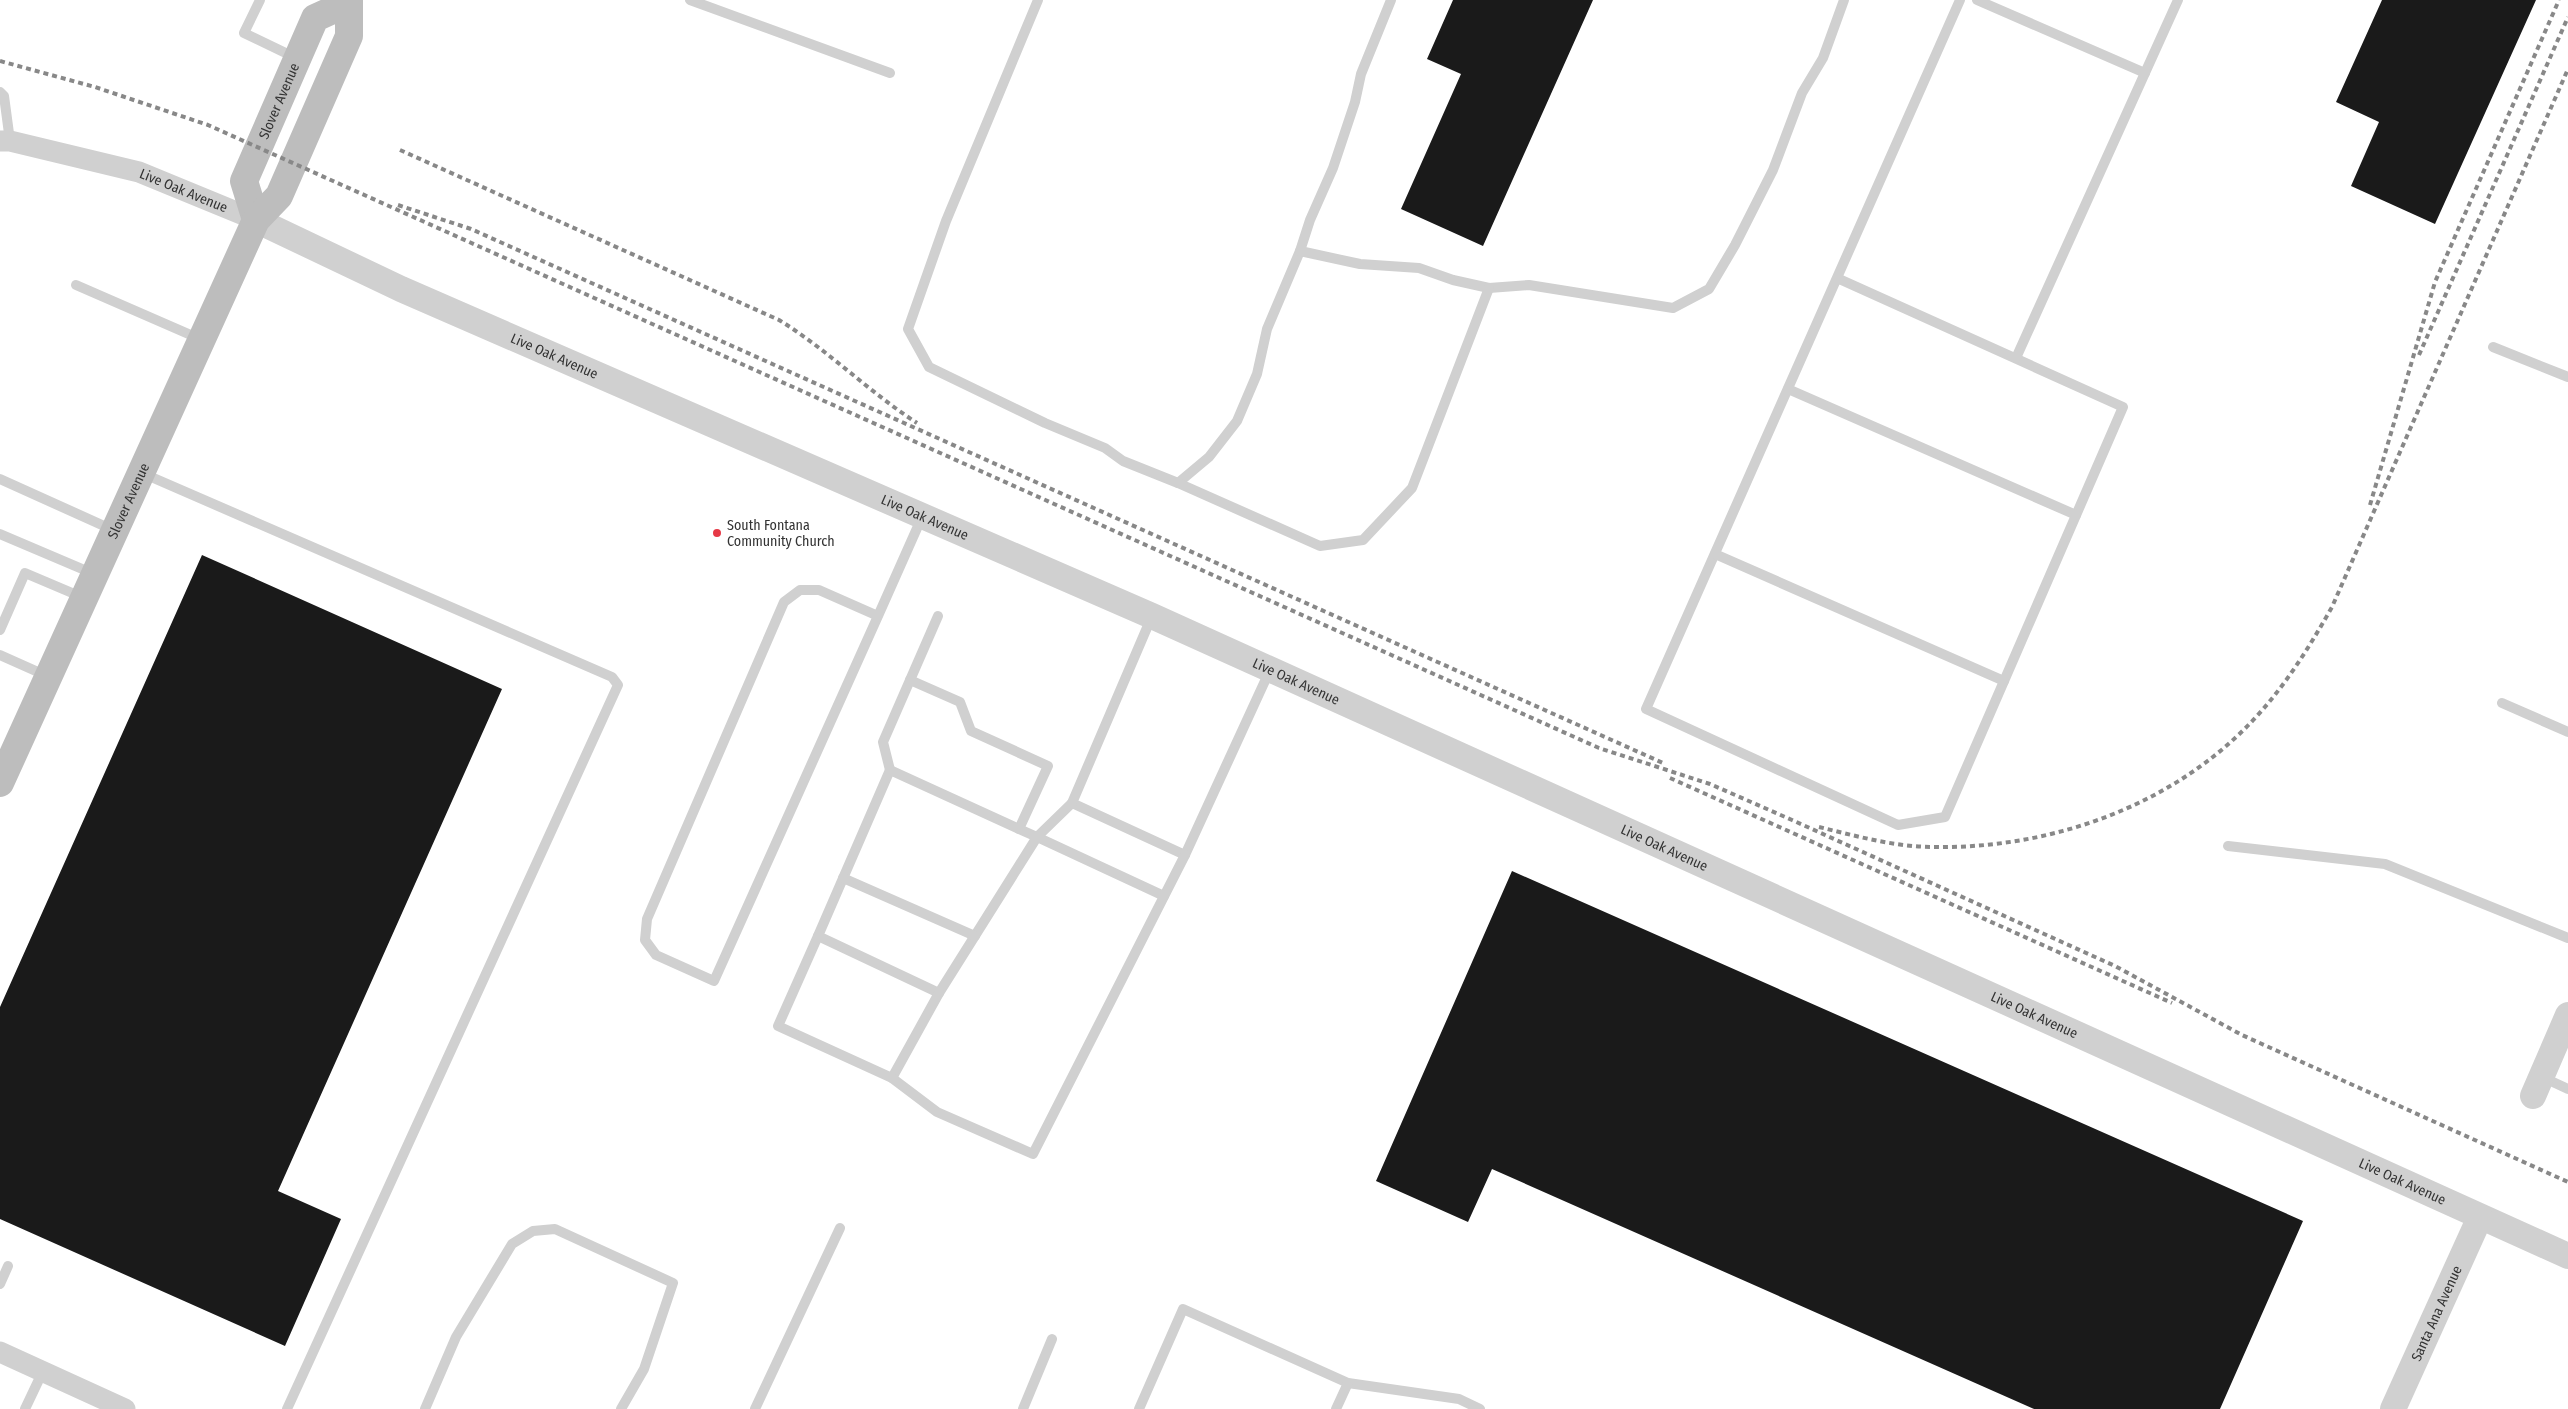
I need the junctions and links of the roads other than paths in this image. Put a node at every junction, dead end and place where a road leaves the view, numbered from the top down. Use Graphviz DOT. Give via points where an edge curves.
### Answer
graph roads {
  1 [pos="260,0"];
  2 [pos="690,0"];
  3 [pos="1038,0"];
  4 [pos="1391,0"];
  5 [pos="1844,0"];
  6 [pos="1960,0"];
  7 [pos="1977,0"];
  8 [pos="2178,0"];
  9 [pos="348,1"];
  10 [pos="297,58"];
  11 [pos="890,73"];
  12 [pos="2145,73"];
  13 [pos="0,92"];
  14 [pos="5,141"];
  15 [pos="256,220"];
  16 [pos="1300,251"];
  17 [pos="1837,278"];
  18 [pos="76,285"];
  19 [pos="1489,288"];
  20 [pos="201,340"];
  21 [pos="2493,347"];
  22 [pos="2016,358"];
  23 [pos="2568,377"];
  24 [pos="1788,389"];
  25 [pos="141,472"];
  26 [pos="0,479"];
  27 [pos="1178,483"];
  28 [pos="2076,515"];
  29 [pos="922,516"];
  30 [pos="114,531"];
  31 [pos="0,534"];
  32 [pos="1715,554"];
  33 [pos="89,586"];
  34 [pos="878,616"];
  35 [pos="938,616"];
  36 [pos="1152,616"];
  37 [pos="0,630"];
  38 [pos="0,655"];
  39 [pos="1270,669"];
  40 [pos="48,676"];
  41 [pos="910,680"];
  42 [pos="2004,681"];
  43 [pos="2502,703"];
  44 [pos="2568,732"];
  45 [pos="890,770"];
  46 [pos="0,783"];
  47 [pos="1072,803"];
  48 [pos="1019,829"];
  49 [pos="1037,837"];
  50 [pos="2228,846"];
  51 [pos="1185,854"];
  52 [pos="843,878"];
  53 [pos="1164,896"];
  54 [pos="818,936"];
  55 [pos="975,936"];
  56 [pos="2568,938"];
  57 [pos="938,993"];
  58 [pos="2568,1015"];
  59 [pos="892,1078"];
  60 [pos="2537,1086"];
  61 [pos="2568,1089"];
  62 [pos="2480,1217"];
  63 [pos="840,1228"];
  64 [pos="2568,1256"];
  65 [pos="8,1266"];
  66 [pos="0,1284"];
  67 [pos="1052,1339"];
  68 [pos="0,1352"];
  69 [pos="42,1371"];
  70 [pos="1348,1383"];
  71 [pos="25,1409"];
  72 [pos="124,1409"];
  73 [pos="287,1409"];
  74 [pos="425,1409"];
  75 [pos="621,1409"];
  76 [pos="754,1409"];
  77 [pos="1023,1409"];
  78 [pos="1139,1409"];
  79 [pos="1336,1409"];
  80 [pos="1480,1409"];
  81 [pos="2393,1409"];
  1 -- 10 [label="lane" via="244,33"];
  2 -- 11 [label="lane"];
  3 -- 27 [label="lane" via="946,220 908,329 929,367 1105,448 1123,461"];
  4 -- 16 [label="lane" via="1361,74 1333,168"];
  5 -- 19 [label="lane" via="1823,58 1802,93 1773,170 1709,289 1673,308 1529,285"];
  6 -- 17 [label="lane"];
  7 -- 12 [label="lane"];
  8 -- 12 [label="lane"];
  9 -- 10 [label="main road, Slover Avenue" via="315,18"];
  9 -- 15 [label="main road, Slover Avenue" via="349,36 280,196"];
  10 -- 15 [label="main road, Slover Avenue" via="244,181"];
  12 -- 22 [label="lane"];
  13 -- 14 [label="lane, Live Oak Avenue" via="4,96"];
  14 -- 15 [label="street, Live Oak Avenue" via="140,172"];
  15 -- 20 [label="main road, Slover Avenue"];
  15 -- 29 [label="street, Live Oak Avenue" via="401,289"];
  16 -- 19 [label="lane" via="1360,264 1419,268"];
  16 -- 27 [label="lane" via="1267,329 1257,374 1237,420 1210,457"];
  17 -- 22 [label="lane"];
  17 -- 24 [label="lane"];
  18 -- 20 [label="lane"];
  19 -- 27 [label="lane" via="1412,488 1364,540 1320,546"];
  20 -- 25 [label="main road, Slover Avenue"];
  21 -- 23 [label="lane"];
  22 -- 28 [label="lane" via="2123,407"];
  24 -- 28 [label="lane"];
  24 -- 32 [label="lane"];
  25 -- 30 [label="main road, Slover Avenue"];
  25 -- 73 [label="lane" via="612,677 618,685"];
  26 -- 30 [label="lane"];
  28 -- 42 [label="lane"];
  29 -- 34 [label="lane"];
  29 -- 36 [label="street, Live Oak Avenue"];
  30 -- 33 [label="main road, Slover Avenue"];
  31 -- 33 [label="lane"];
  32 -- 42 [label="lane"];
  32 -- 42 [label="lane" via="1646,709 1898,825 1945,817"];
  33 -- 37 [label="lane" via="25,572"];
  33 -- 40 [label="main road, Slover Avenue"];
  34 -- 34 [label="lane" via="819,590 800,590 784,602 647,919 645,940 656,956 714,981"];
  35 -- 41 [label="lane"];
  36 -- 39 [label="street, Live Oak Avenue"];
  36 -- 47 [label="lane"];
  38 -- 40 [label="lane"];
  39 -- 51 [label="lane"];
  39 -- 62 [label="street, Live Oak Avenue"];
  40 -- 46 [label="main road, Slover Avenue"];
  41 -- 45 [label="lane" via="883,742"];
  41 -- 48 [label="lane" via="960,702 971,731 1048,766"];
  43 -- 44 [label="lane"];
  45 -- 48 [label="lane"];
  45 -- 52 [label="lane"];
  47 -- 49 [label="lane"];
  47 -- 51 [label="lane"];
  48 -- 49 [label="lane"];
  49 -- 53 [label="lane"];
  49 -- 55 [label="lane"];
  50 -- 56 [label="lane" via="2385,864"];
  51 -- 53 [label="lane"];
  52 -- 54 [label="lane"];
  52 -- 55 [label="lane"];
  53 -- 59 [label="lane" via="1032,1154 937,1112"];
  54 -- 57 [label="lane"];
  54 -- 59 [label="lane" via="778,1026"];
  55 -- 57 [label="lane"];
  57 -- 59 [label="lane"];
  58 -- 60 [label="street"];
  60 -- 61 [label="lane"];
  62 -- 64 [label="street, Live Oak Avenue"];
  62 -- 81 [label="street, Santa Ana Avenue"];
  63 -- 76 [label="lane"];
  65 -- 66 [label="lane"];
  67 -- 77 [label="lane"];
  68 -- 69 [label="street"];
  69 -- 71 [label="lane"];
  69 -- 72 [label="street"];
  70 -- 78 [label="lane" via="1183,1309"];
  70 -- 79 [label="lane"];
  70 -- 80 [label="lane" via="1460,1399"];
  74 -- 75 [label="lane" via="456,1337 512,1244 533,1231 555,1229 673,1283 644,1369"];
}
